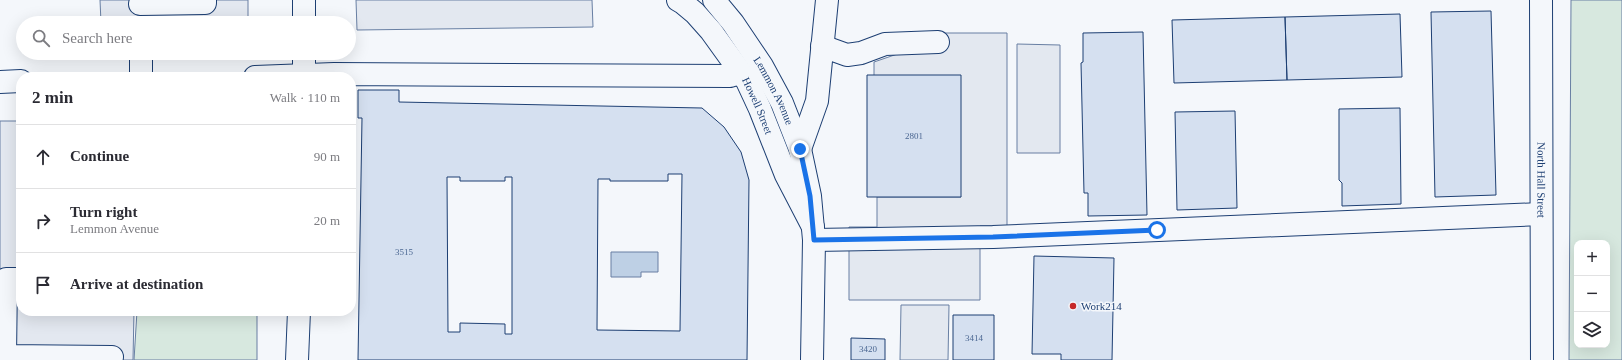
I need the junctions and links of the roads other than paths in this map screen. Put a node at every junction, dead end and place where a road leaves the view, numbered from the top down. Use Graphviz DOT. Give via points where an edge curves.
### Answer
graph roads {
  1 [pos="205,0"];
  2 [pos="304,0"];
  3 [pos="678,0"];
  4 [pos="714,0"];
  5 [pos="827,0"];
  6 [pos="1541,0"];
  7 [pos="140,9"];
  8 [pos="304,16"];
  9 [pos="938,42"];
  10 [pos="822,46"];
  11 [pos="141,60"];
  12 [pos="304,60"];
  13 [pos="141,72"];
  14 [pos="304,72"];
  15 [pos="740,73"];
  16 [pos="356,74"];
  17 [pos="0,82"];
  18 [pos="16,82"];
  19 [pos="800,149"];
  20 [pos="1541,214"];
  21 [pos="814,234"];
  22 [pos="16,279"];
  23 [pos="299,316"];
  24 [pos="112,357"];
  25 [pos="298,360"];
  26 [pos="812,360"];
  27 [pos="1542,360"];
  1 -- 7 [label="main road" via="205,3"];
  2 -- 8 [label="main road"];
  3 -- 15 [label="main road, Howell Street" via="695,13 711,31"];
  4 -- 19 [label="main road, Lemmon Avenue" via="762,66 782,103"];
  5 -- 10 [label="main road"];
  6 -- 20 [label="main road, North Hall Street"];
  9 -- 10 [label="main road" via="885,44 861,53 847,54"];
  10 -- 19 [label="main road" via="817,101"];
  11 -- 13 [label="main road"];
  12 -- 14 [label="main road"];
  15 -- 16 [label="main road" via="730,76"];
  15 -- 21 [label="main road, Howell Street" via="760,109 786,175"];
  17 -- 18 [label="main road"];
  19 -- 21 [label="main road, Lemmon Avenue" via="810,196"];
  20 -- 21 [label="main road" via="993,237"];
  20 -- 27 [label="main road, North Hall Street"];
  21 -- 26 [label="main road, Lemmon Avenue"];
  22 -- 24 [label="main road" via="6,279 5,356"];
  23 -- 25 [label="main road"];
}
